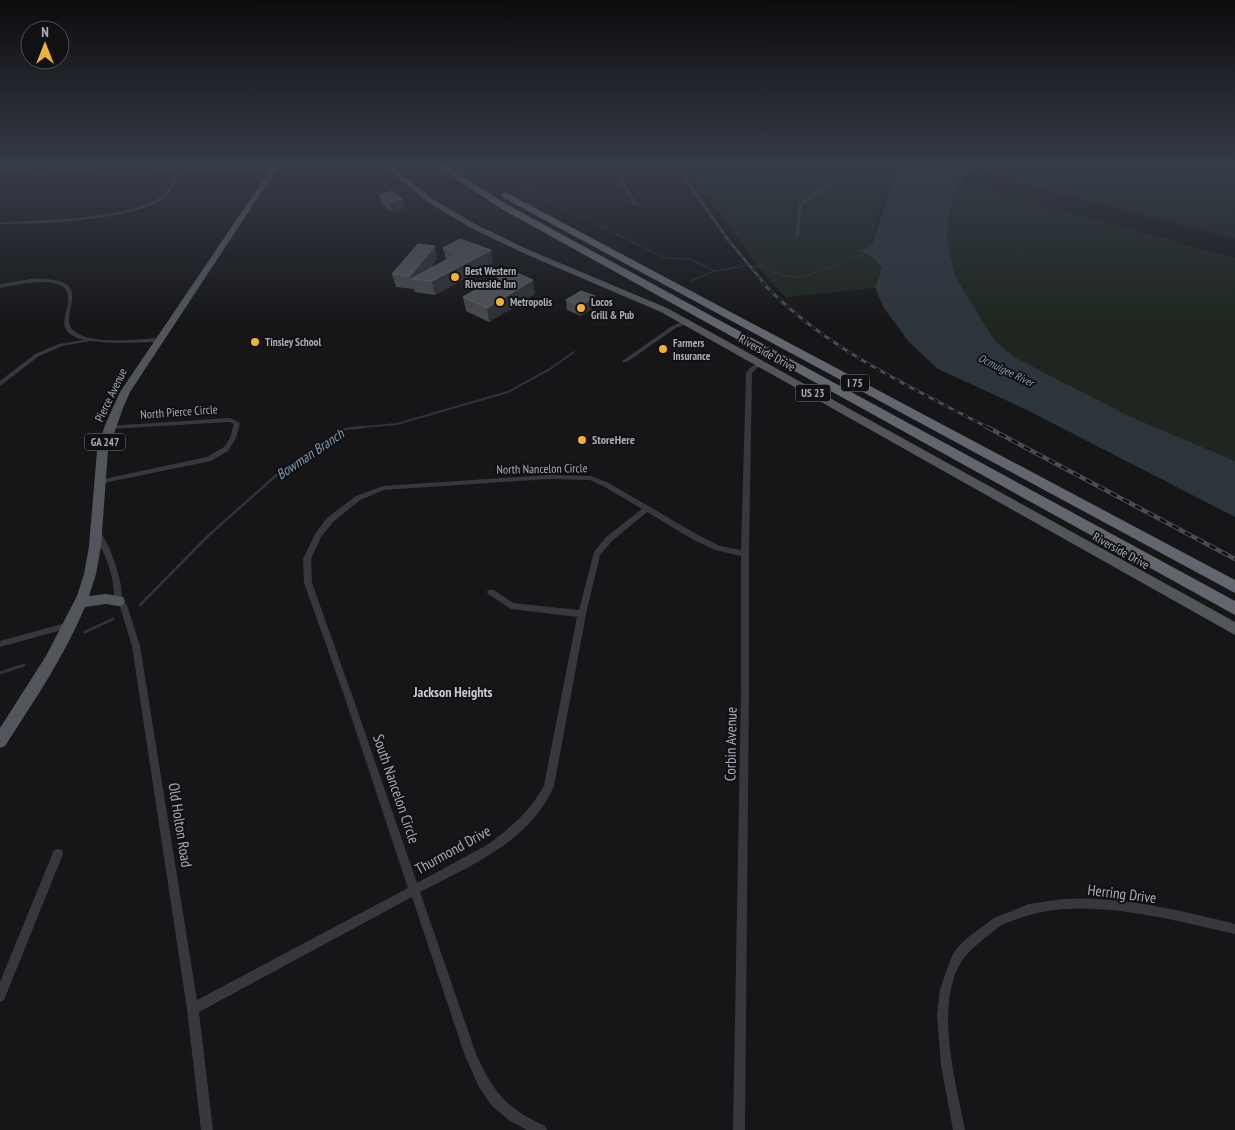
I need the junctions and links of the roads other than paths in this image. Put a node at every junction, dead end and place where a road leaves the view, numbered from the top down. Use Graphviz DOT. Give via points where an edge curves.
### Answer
graph roads {
  1 [pos="50,220"];
  2 [pos="240,220"];
  3 [pos="462,220"];
  4 [pos="528,220"];
  5 [pos="550,220"];
  6 [pos="799,220"];
  7 [pos="0,223"];
  8 [pos="797,236"];
  9 [pos="0,286"];
  10 [pos="686,322"];
  11 [pos="66,334"];
  12 [pos="89,340"];
  13 [pos="160,340"];
  14 [pos="49,349"];
  15 [pos="625,361"];
  16 [pos="760,363"];
  17 [pos="0,384"];
  18 [pos="110,428"];
  19 [pos="99,482"];
  20 [pos="646,509"];
  21 [pos="330,520"];
  22 [pos="97,533"];
  23 [pos="745,554"];
  24 [pos="1235,587"];
  25 [pos="491,592"];
  26 [pos="118,601"];
  27 [pos="79,603"];
  28 [pos="1235,610"];
  29 [pos="582,614"];
  30 [pos="69,625"];
  31 [pos="1235,629"];
  32 [pos="0,644"];
  33 [pos="0,741"];
  34 [pos="58,854"];
  35 [pos="414,888"];
  36 [pos="1235,929"];
  37 [pos="0,996"];
  38 [pos="193,1009"];
  39 [pos="207,1130"];
  40 [pos="540,1130"];
  41 [pos="739,1130"];
  42 [pos="959,1130"];
  1 -- 7 [label="street"];
  2 -- 13 [label="main road, Pierce Avenue / GA 247"];
  3 -- 10 [label="main road, Riverside Drive / US 23"];
  4 -- 28 [label="highway, I 75"];
  5 -- 24 [label="highway, I 75"];
  6 -- 8 [label="street"];
  9 -- 11 [label="street" via="45,280 60,283 69,292 70,300"];
  10 -- 15 [label="street"];
  10 -- 16 [label="main road, Riverside Drive / US 23"];
  11 -- 12 [label="street"];
  11 -- 14 [label="street"];
  12 -- 13 [label="street"];
  12 -- 14 [label="street"];
  13 -- 18 [label="main road, Pierce Avenue / GA 247" via="125,392"];
  14 -- 17 [label="street" via="29,360"];
  16 -- 23 [label="street, Corbin Avenue" via="749,373"];
  16 -- 31 [label="main road, Riverside Drive / US 23"];
  18 -- 19 [label="main road, Pierce Avenue / GA 247" via="101,459"];
  18 -- 19 [label="street, North Pierce Circle" via="222,420 237,422 226,449 209,459"];
  19 -- 22 [label="main road, Pierce Avenue / GA 247"];
  20 -- 21 [label="street, North Nancelon Circle" via="591,478 549,477 383,488 358,498"];
  20 -- 23 [label="street, North Nancelon Circle" via="718,548"];
  20 -- 29 [label="street, Thurmond Drive" via="597,554"];
  21 -- 35 [label="street, South Nancelon Circle" via="307,559 308,583"];
  22 -- 26 [label="street, Old Holton Road" via="103,541 119,590"];
  22 -- 27 [label="main road, Pierce Avenue / GA 247" via="90,575"];
  23 -- 41 [label="street, Corbin Avenue"];
  25 -- 29 [label="street" via="511,606"];
  26 -- 27 [label="main road" via="106,599"];
  26 -- 38 [label="street, Old Holton Road" via="123,605 136,646"];
  27 -- 30 [label="main road, Pierce Avenue / GA 247"];
  29 -- 35 [label="street, Thurmond Drive" via="542,803 528,819 491,848"];
  30 -- 32 [label="street"];
  30 -- 33 [label="main road, Pierce Avenue / GA 247"];
  34 -- 37 [label="street"];
  35 -- 38 [label="street, Thurmond Drive"];
  35 -- 40 [label="street, South Nancelon Circle" via="471,1056 486,1089 505,1112"];
  36 -- 42 [label="street, Herring Drive" via="1096,903 1046,905 1000,920 982,931 957,956 944,997 942,1030"];
  38 -- 39 [label="street, Old Holton Road"];
}
